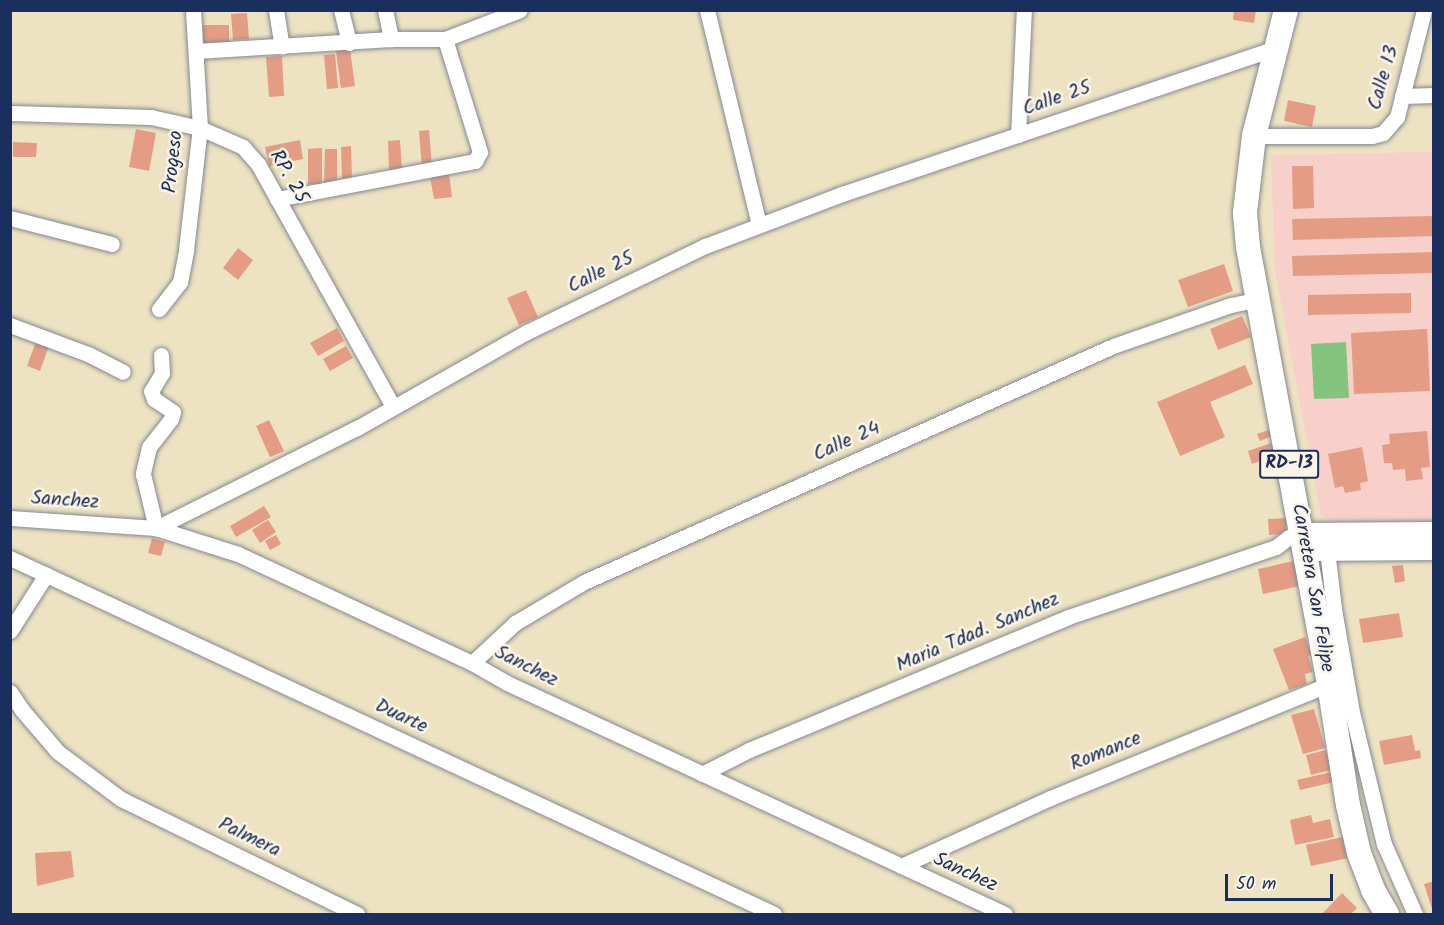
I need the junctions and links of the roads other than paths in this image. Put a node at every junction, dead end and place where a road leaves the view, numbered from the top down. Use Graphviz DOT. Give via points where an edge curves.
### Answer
graph roads {
  1 [pos="193,10"];
  2 [pos="276,10"];
  3 [pos="341,10"];
  4 [pos="386,10"];
  5 [pos="520,10"];
  6 [pos="707,10"];
  7 [pos="1024,10"];
  8 [pos="1286,10"];
  9 [pos="1424,10"];
  10 [pos="391,39"];
  11 [pos="445,39"];
  12 [pos="349,43"];
  13 [pos="282,47"];
  14 [pos="1275,48"];
  15 [pos="196,51"];
  16 [pos="1434,95"];
  17 [pos="1402,96"];
  18 [pos="10,113"];
  19 [pos="200,128"];
  20 [pos="1018,135"];
  21 [pos="1254,136"];
  22 [pos="277,199"];
  23 [pos="10,218"];
  24 [pos="759,225"];
  25 [pos="112,244"];
  26 [pos="1259,299"];
  27 [pos="159,309"];
  28 [pos="10,325"];
  29 [pos="161,355"];
  30 [pos="123,372"];
  31 [pos="393,407"];
  32 [pos="10,518"];
  33 [pos="156,528"];
  34 [pos="1434,532"];
  35 [pos="1318,542"];
  36 [pos="1434,549"];
  37 [pos="10,558"];
  38 [pos="46,575"];
  39 [pos="10,631"];
  40 [pos="472,663"];
  41 [pos="1329,684"];
  42 [pos="10,692"];
  43 [pos="702,774"];
  44 [pos="901,866"];
  45 [pos="357,915"];
  46 [pos="774,915"];
  47 [pos="1005,915"];
  48 [pos="1387,915"];
  49 [pos="1415,915"];
  1 -- 15 [label="street, Progeso"];
  2 -- 13 [label="street"];
  3 -- 12 [label="street"];
  4 -- 10 [label="street"];
  5 -- 11 [label="street"];
  6 -- 24 [label="street"];
  7 -- 20 [label="street"];
  8 -- 14 [label="main road, Carretera San Felipe / RD-13"];
  9 -- 17 [label="street, Calle 13"];
  10 -- 11 [label="street"];
  10 -- 12 [label="street"];
  11 -- 22 [label="street" via="480,152 475,161"];
  12 -- 13 [label="street"];
  13 -- 15 [label="street"];
  14 -- 20 [label="street, Calle 25"];
  14 -- 21 [label="main road, Carretera San Felipe / RD-13"];
  15 -- 19 [label="street, Progeso"];
  16 -- 17 [label="street"];
  17 -- 21 [label="street, Calle 13" via="1390,127 1372,136"];
  18 -- 19 [label="street, RP. 25" via="151,117"];
  19 -- 22 [label="street, RP. 25" via="243,147 258,164"];
  19 -- 27 [label="street, Progeso" via="180,282"];
  20 -- 24 [label="street, Calle 25"];
  21 -- 26 [label="main road, Carretera San Felipe / RD-13" via="1245,213"];
  22 -- 31 [label="street, RP. 25"];
  23 -- 25 [label="street"];
  24 -- 31 [label="street, Calle 25" via="705,246 527,332"];
  26 -- 35 [label="main road, Carretera San Felipe / RD-13"];
  26 -- 40 [label="street, Calle 24" via="1113,346 584,582 515,623"];
  28 -- 30 [label="street" via="88,354"];
  29 -- 33 [label="street" via="162,373 151,391 154,399 173,412 149,447 143,474"];
  31 -- 33 [label="street, Calle 25"];
  32 -- 33 [label="street, Sanchez"];
  33 -- 40 [label="street, Sanchez" via="238,554"];
  34 -- 35 [label="main road"];
  35 -- 36 [label="main road"];
  35 -- 41 [label="main road, Carretera San Felipe / RD-13"];
  35 -- 43 [label="street, Maria Tdad. Sanchez" via="1289,537 1276,547 1068,617 749,750"];
  35 -- 49 [label="street" via="1352,712 1384,844"];
  37 -- 38 [label="street, Duarte"];
  38 -- 39 [label="street"];
  38 -- 46 [label="street, Duarte"];
  40 -- 43 [label="street, Sanchez"];
  41 -- 44 [label="street, Romance" via="1050,798"];
  41 -- 48 [label="main road, Carretera San Felipe / RD-13" via="1359,853"];
  42 -- 45 [label="street, Palmera" via="58,752 121,799"];
  43 -- 44 [label="street, Sanchez"];
  44 -- 47 [label="street, Sanchez"];
}
